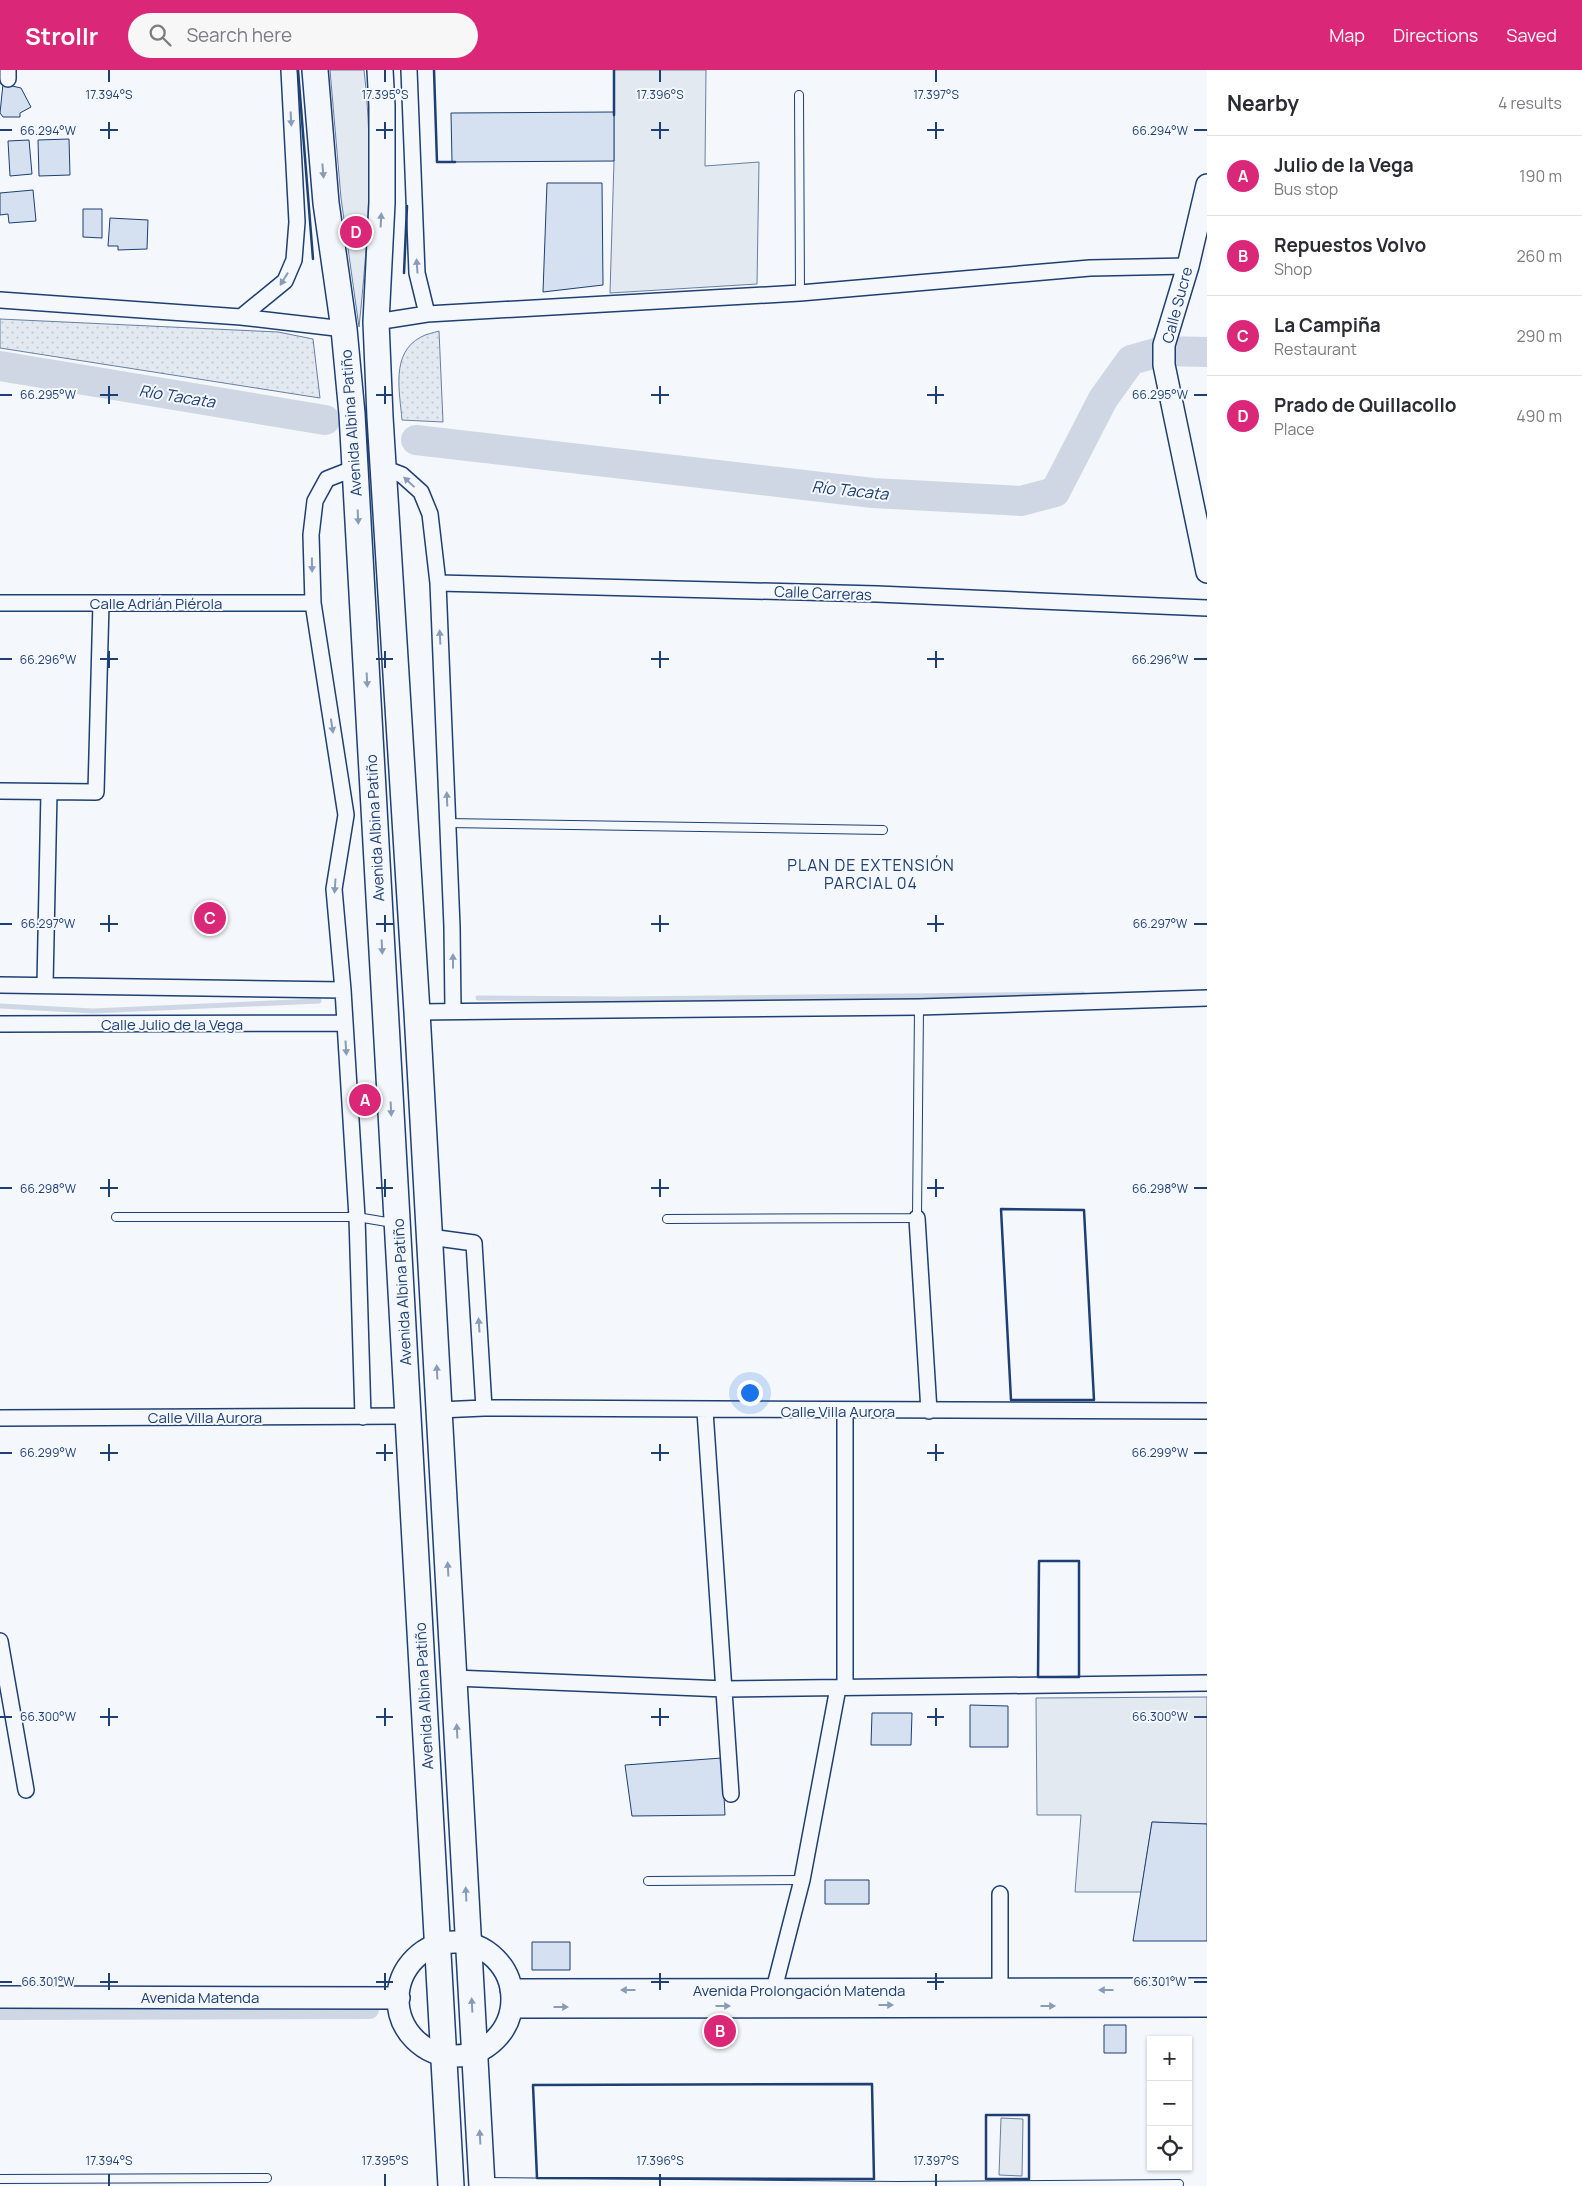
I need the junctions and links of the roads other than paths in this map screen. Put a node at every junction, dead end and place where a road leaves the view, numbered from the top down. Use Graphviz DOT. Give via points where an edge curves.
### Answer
graph roads {
  1 [pos="289,70"];
  2 [pos="316,70"];
  3 [pos="380,70"];
  4 [pos="409,70"];
  5 [pos="799,95"];
  6 [pos="1207,185"];
  7 [pos="1188,266"];
  8 [pos="800,293"];
  9 [pos="0,300"];
  10 [pos="427,314"];
  11 [pos="242,316"];
  12 [pos="376,322"];
  13 [pos="344,329"];
  14 [pos="355,468"];
  15 [pos="384,468"];
  16 [pos="1207,572"];
  17 [pos="438,583"];
  18 [pos="0,603"];
  19 [pos="101,603"];
  20 [pos="312,603"];
  21 [pos="1207,608"];
  22 [pos="0,791"];
  23 [pos="49,792"];
  24 [pos="448,823"];
  25 [pos="884,830"];
  26 [pos="45,984"];
  27 [pos="0,985"];
  28 [pos="343,990"];
  29 [pos="1207,998"];
  30 [pos="919,1007"];
  31 [pos="453,1010"];
  32 [pos="418,1012"];
  33 [pos="344,1023"];
  34 [pos="0,1024"];
  35 [pos="116,1217"];
  36 [pos="357,1217"];
  37 [pos="917,1218"];
  38 [pos="667,1219"];
  39 [pos="398,1224"];
  40 [pos="430,1237"];
  41 [pos="484,1408"];
  42 [pos="439,1410"];
  43 [pos="705,1411"];
  44 [pos="845,1411"];
  45 [pos="929,1411"];
  46 [pos="1207,1411"];
  47 [pos="409,1416"];
  48 [pos="363,1417"];
  49 [pos="0,1418"];
  50 [pos="0,1641"];
  51 [pos="454,1678"];
  52 [pos="1207,1683"];
  53 [pos="725,1688"];
  54 [pos="842,1688"];
  55 [pos="26,1790"];
  56 [pos="731,1794"];
  57 [pos="802,1880"];
  58 [pos="648,1881"];
  59 [pos="1000,1894"];
  60 [pos="469,1942"];
  61 [pos="438,1945"];
  62 [pos="1207,1989"];
  63 [pos="774,1990"];
  64 [pos="1000,1990"];
  65 [pos="0,1997"];
  66 [pos="399,1998"];
  67 [pos="512,1999"];
  68 [pos="1207,2006"];
  69 [pos="475,2053"];
  70 [pos="444,2054"];
  71 [pos="267,2178"];
  72 [pos="0,2179"];
  73 [pos="482,2184"];
  74 [pos="1179,2184"];
  75 [pos="452,2186"];
  1 -- 11 [label="street, one-way" via="296,222 294,260 285,281"];
  2 -- 13 [label="highway, Avenida Albina Patiño, one-way" via="326,203"];
  12 -- 3 [label="highway, Avenida Albina Patiño, one-way" via="382,203"];
  10 -- 4 [label="street, one-way" via="417,273"];
  5 -- 8 [label="lane"];
  6 -- 7 [label="main road, Calle Sucre"];
  7 -- 8 [label="street" via="1090,268"];
  7 -- 16 [label="main road, Calle Sucre" via="1164,355"];
  8 -- 10 [label="street"];
  9 -- 11 [label="street"];
  10 -- 12 [label="street"];
  11 -- 13 [label="street"];
  12 -- 15 [label="highway, Avenida Albina Patiño"];
  13 -- 14 [label="highway, Avenida Albina Patiño"];
  14 -- 20 [label="street, one-way" via="327,479 315,501 311,535"];
  14 -- 39 [label="highway, Avenida Albina Patiño, one-way"];
  17 -- 15 [label="street, one-way" via="430,514 421,492 402,475"];
  15 -- 32 [label="highway, Avenida Albina Patiño"];
  17 -- 21 [label="street, Calle Carreras" via="877,594"];
  24 -- 17 [label="street, one-way"];
  18 -- 19 [label="street, Calle Adrián Piérola"];
  19 -- 20 [label="street, Calle Adrián Piérola"];
  19 -- 23 [label="street" via="96,792"];
  20 -- 28 [label="street, one-way" via="346,815 334,888"];
  22 -- 23 [label="street"];
  23 -- 26 [label="street"];
  24 -- 25 [label="lane"];
  31 -- 24 [label="street, one-way"];
  26 -- 27 [label="street"];
  26 -- 28 [label="street"];
  28 -- 33 [label="street"];
  29 -- 30 [label="street"];
  30 -- 31 [label="street"];
  30 -- 37 [label="lane"];
  31 -- 32 [label="street"];
  32 -- 40 [label="highway, Avenida Albina Patiño"];
  33 -- 34 [label="street, Calle Julio de la Vega"];
  33 -- 36 [label="street, one-way"];
  35 -- 36 [label="lane"];
  36 -- 39 [label="lane"];
  36 -- 48 [label="street"];
  37 -- 38 [label="lane"];
  37 -- 45 [label="street"];
  39 -- 47 [label="highway, Avenida Albina Patiño"];
  41 -- 40 [label="street, one-way" via="474,1243"];
  42 -- 40 [label="highway, Avenida Albina Patiño, one-way"];
  41 -- 42 [label="street, Calle Villa Aurora"];
  41 -- 43 [label="street, Calle Villa Aurora"];
  51 -- 42 [label="highway, Avenida Albina Patiño, one-way"];
  43 -- 44 [label="street, Calle Villa Aurora"];
  43 -- 53 [label="street"];
  44 -- 45 [label="street, Calle Villa Aurora"];
  44 -- 54 [label="street"];
  45 -- 46 [label="street, Calle Villa Aurora"];
  47 -- 48 [label="street, Calle Villa Aurora"];
  47 -- 61 [label="highway, Avenida Albina Patiño"];
  48 -- 49 [label="street, Calle Villa Aurora"];
  50 -- 55 [label="street"];
  51 -- 53 [label="street"];
  60 -- 51 [label="highway, Avenida Albina Patiño, one-way"];
  52 -- 54 [label="street"];
  53 -- 54 [label="street"];
  53 -- 56 [label="street"];
  54 -- 57 [label="street"];
  57 -- 58 [label="lane"];
  57 -- 63 [label="street"];
  59 -- 64 [label="street"];
  60 -- 61 [label="main road"];
  60 -- 67 [label="main road" via="500,1964 509,1980"];
  69 -- 60 [label="highway, Avenida Albina Patiño, one-way"];
  61 -- 66 [label="main road" via="420,1954 408,1968 400,1985"];
  61 -- 70 [label="highway, Avenida Albina Patiño"];
  62 -- 64 [label="main road, Avenida Prolongación Matenda, one-way"];
  63 -- 64 [label="main road, Avenida Prolongación Matenda"];
  63 -- 67 [label="main road, Avenida Prolongación Matenda, one-way"];
  65 -- 66 [label="main road, Avenida Matenda"];
  66 -- 70 [label="main road" via="401,2014 410,2032 424,2046"];
  67 -- 68 [label="main road, Avenida Prolongación Matenda, one-way"];
  67 -- 69 [label="main road" via="505,2026 499,2035"];
  69 -- 70 [label="main road"];
  73 -- 69 [label="highway, Avenida Albina Patiño, one-way"];
  70 -- 75 [label="highway, Avenida Albina Patiño"];
  71 -- 72 [label="lane"];
  73 -- 74 [label="lane"];
}
